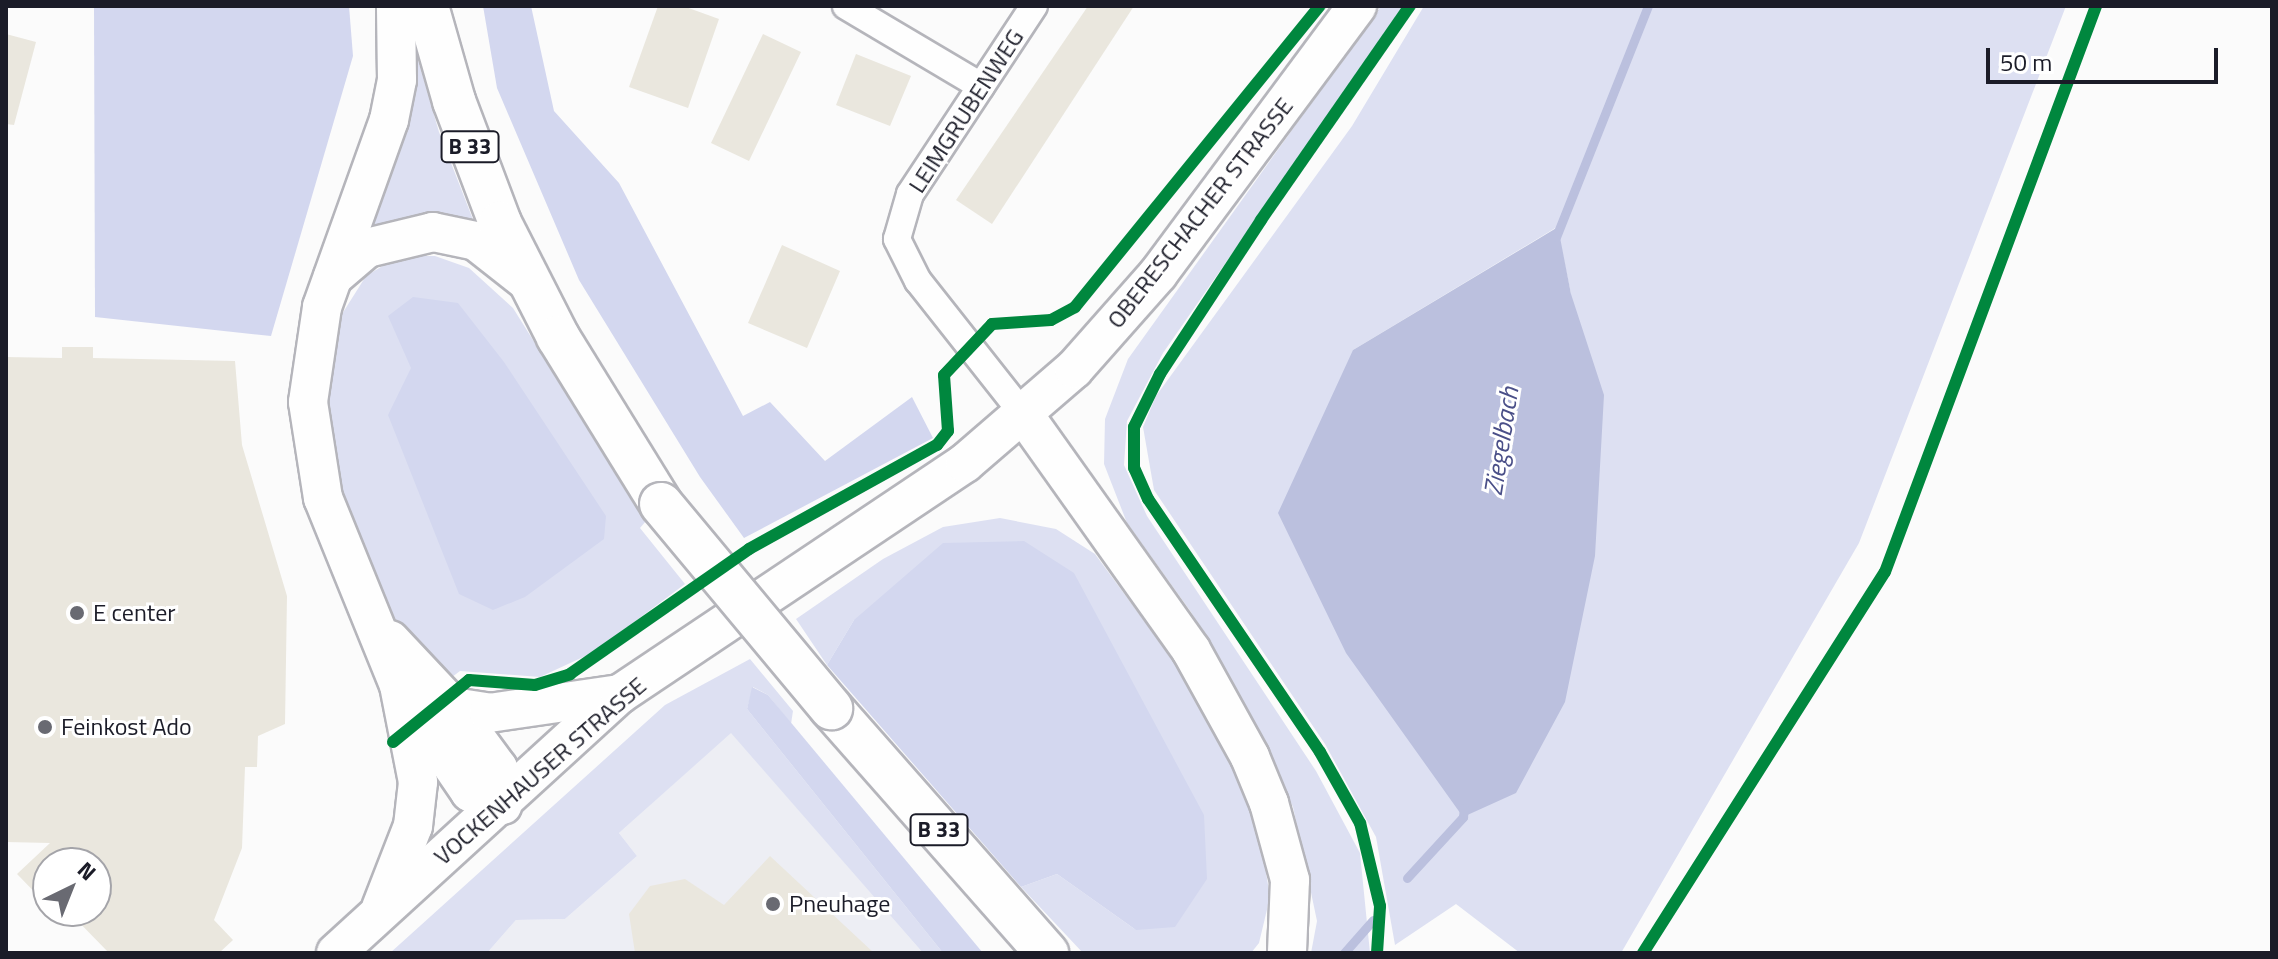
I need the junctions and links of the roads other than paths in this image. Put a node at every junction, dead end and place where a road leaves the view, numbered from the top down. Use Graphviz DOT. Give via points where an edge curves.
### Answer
graph roads {
  1 [pos="396,6"];
  2 [pos="427,6"];
  3 [pos="846,6"];
  4 [pos="1034,6"];
  5 [pos="1357,6"];
  6 [pos="981,86"];
  7 [pos="333,277"];
  8 [pos="529,283"];
  9 [pos="1024,415"];
  10 [pos="875,521"];
  11 [pos="379,629"];
  12 [pos="399,685"];
  13 [pos="620,694"];
  14 [pos="453,707"];
  15 [pos="502,805"];
  16 [pos="378,914"];
  17 [pos="1284,944"];
  18 [pos="336,953"];
  19 [pos="1047,953"];
  1 -- 7 [label="main road" via="397,80 389,120"];
  2 -- 8 [label="main road, B 33" via="476,163"];
  3 -- 6 [label="street"];
  4 -- 6 [label="street, LEIMGRUBENWEG"];
  5 -- 9 [label="main road, OBERESCHACHER STRASSE" via="1158,274 1074,369"];
  6 -- 9 [label="street, LEIMGRUBENWEG" via="910,194 897,239 918,281"];
  7 -- 8 [label="main road" via="377,243 433,232 476,241"];
  7 -- 11 [label="main road" via="309,369 309,434 323,498"];
  8 -- 19 [label="main road, B 33, bridge" via="661,504 831,708"];
  9 -- 10 [label="main road, OBERESCHACHER STRASSE" via="965,463"];
  9 -- 17 [label="main road" via="1133,565 1228,714 1269,803 1286,858"];
  10 -- 13 [label="main road, VOCKENHAUSER STRASSE"];
  11 -- 12 [label="main road"];
  11 -- 14 [label="main road"];
  12 -- 15 [label="main road" via="470,792 486,803"];
  12 -- 16 [label="main road" via="418,782 413,826"];
  13 -- 14 [label="main road" via="489,713"];
  13 -- 15 [label="main road, VOCKENHAUSER STRASSE"];
  14 -- 15 [label="main road" via="498,768"];
  15 -- 16 [label="main road, VOCKENHAUSER STRASSE"];
  16 -- 18 [label="main road, VOCKENHAUSER STRASSE"];
}
